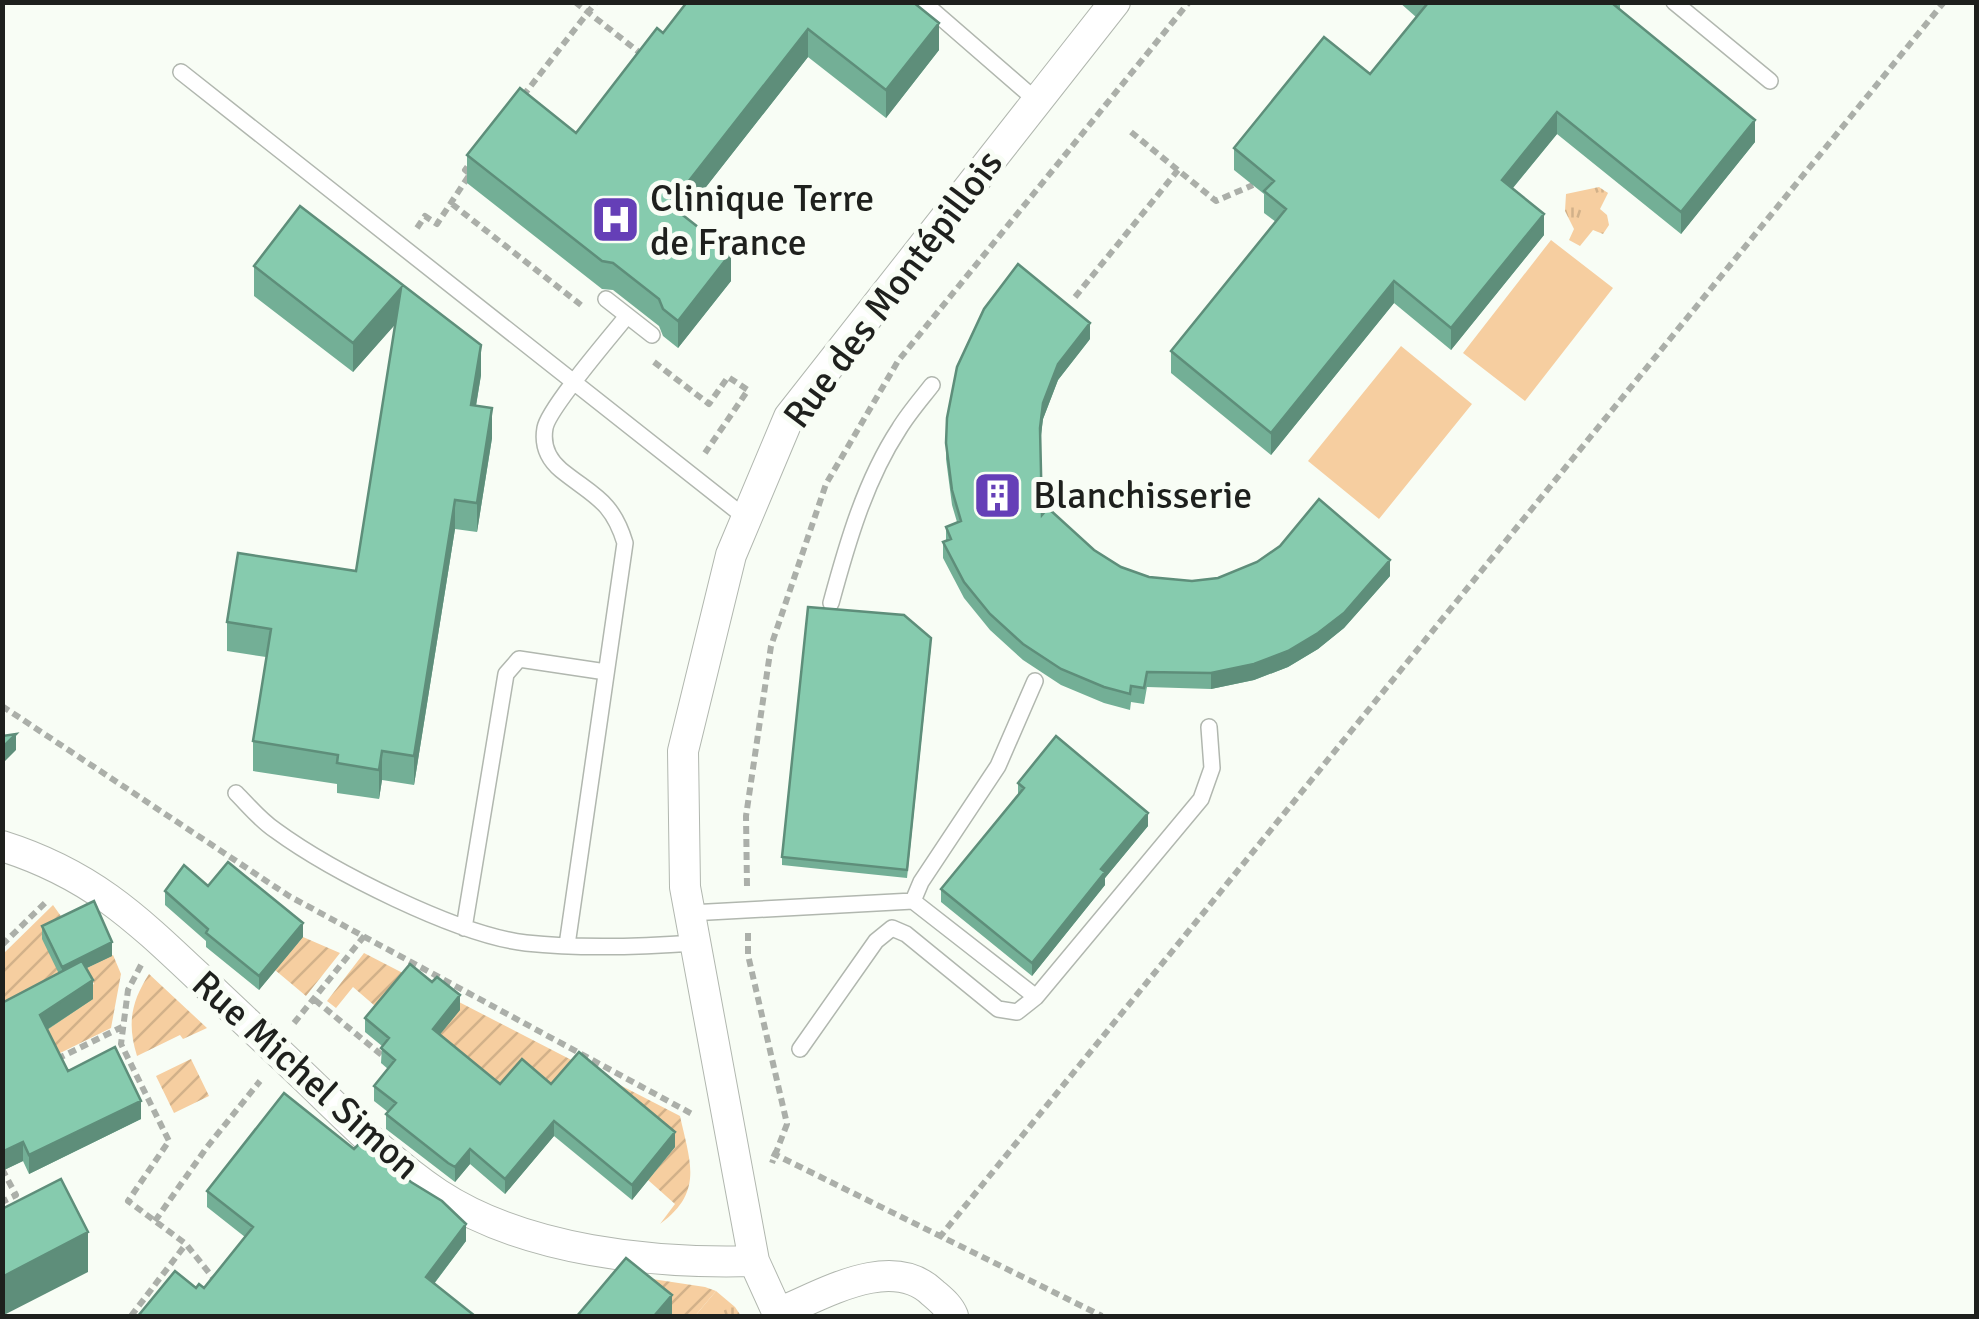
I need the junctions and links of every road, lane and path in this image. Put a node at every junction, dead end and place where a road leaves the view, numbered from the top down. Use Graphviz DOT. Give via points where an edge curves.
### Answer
graph roads {
  1 [pos="575,2"];
  2 [pos="596,2"];
  3 [pos="923,2"];
  4 [pos="1116,2"];
  5 [pos="1189,2"];
  6 [pos="1674,2"];
  7 [pos="1944,2"];
  8 [pos="588,12"];
  9 [pos="649,60"];
  10 [pos="181,72"];
  11 [pos="1770,81"];
  12 [pos="521,99"];
  13 [pos="1038,101"];
  14 [pos="1131,132"];
  15 [pos="476,156"];
  16 [pos="1178,170"];
  17 [pos="1253,185"];
  18 [pos="404,246"];
  19 [pos="1076,297"];
  20 [pos="606,298"];
  21 [pos="627,316"];
  22 [pos="652,335"];
  23 [pos="574,382"];
  24 [pos="932,385"];
  25 [pos="746,518"];
  26 [pos="831,604"];
  27 [pos="606,672"];
  28 [pos="1035,682"];
  29 [pos="2,706"];
  30 [pos="1209,727"];
  31 [pos="236,793"];
  32 [pos="2,846"];
  33 [pos="76,877"];
  34 [pos="913,900"];
  35 [pos="748,910"];
  36 [pos="464,928"];
  37 [pos="693,928"];
  38 [pos="365,935"];
  39 [pos="159,939"];
  40 [pos="2,945"];
  41 [pos="567,945"];
  42 [pos="1036,997"];
  43 [pos="314,1000"];
  44 [pos="122,1027"];
  45 [pos="274,1048"];
  46 [pos="800,1050"];
  47 [pos="54,1061"];
  48 [pos="396,1068"];
  49 [pos="729,1134"];
  50 [pos="775,1155"];
  51 [pos="2,1169"];
  52 [pos="742,1198"];
  53 [pos="2,1202"];
  54 [pos="155,1221"];
  55 [pos="939,1238"];
  56 [pos="186,1244"];
  57 [pos="754,1262"];
  58 [pos="221,1287"];
  59 [pos="779,1315"];
  60 [pos="130,1316"];
  61 [pos="953,1316"];
  62 [pos="1102,1316"];
  1 -- 8 [label="path"];
  2 -- 8 [label="path"];
  3 -- 13 [label="lane"];
  4 -- 13 [label="street, Rue des Montépillois"];
  5 -- 35 [label="path" via="898,361 826,484 772,646 746,816"];
  6 -- 11 [label="lane"];
  7 -- 55 [label="path"];
  8 -- 9 [label="path"];
  8 -- 12 [label="path"];
  10 -- 18 [label="lane"];
  13 -- 25 [label="street, Rue des Montépillois" via="789,417"];
  14 -- 16 [label="path"];
  15 -- 18 [label="path" via="437,224 426,216"];
  16 -- 17 [label="path" via="1216,201"];
  16 -- 19 [label="path"];
  18 -- 23 [label="lane"];
  20 -- 21 [label="lane"];
  21 -- 22 [label="lane"];
  21 -- 23 [label="lane"];
  23 -- 25 [label="lane"];
  23 -- 27 [label="lane" via="545,425 545,451 617,516 625,543"];
  24 -- 26 [label="lane" via="875,476"];
  25 -- 37 [label="street, Rue des Montépillois" via="683,751"];
  27 -- 36 [label="lane" via="518,659 506,674"];
  27 -- 41 [label="lane"];
  28 -- 34 [label="lane" via="998,766"];
  29 -- 38 [label="path" via="288,896"];
  30 -- 42 [label="lane" via="1212,768 1202,799"];
  31 -- 36 [label="lane" via="272,829 346,874"];
  32 -- 33 [label="street, Rue Michel Simon"];
  33 -- 39 [label="street, Rue Michel Simon"];
  33 -- 40 [label="path"];
  34 -- 35 [label="lane"];
  34 -- 42 [label="lane"];
  35 -- 37 [label="lane"];
  35 -- 50 [label="path" via="748,955 787,1124"];
  36 -- 41 [label="lane" via="524,943"];
  37 -- 41 [label="lane" via="616,948"];
  37 -- 49 [label="street, Rue des Montépillois"];
  38 -- 43 [label="path"];
  38 -- 49 [label="path"];
  39 -- 44 [label="path" via="135,972"];
  39 -- 45 [label="street, Rue Michel Simon"];
  42 -- 46 [label="lane" via="1017,1012 998,1009 892,928"];
  43 -- 45 [label="path"];
  43 -- 48 [label="path"];
  44 -- 47 [label="path"];
  44 -- 54 [label="path" via="121,1044 169,1141 128,1201"];
  45 -- 54 [label="path" via="268,1071"];
  45 -- 57 [label="street, Rue Michel Simon" via="381,1150 440,1195 498,1224 613,1253"];
  49 -- 50 [label="path"];
  49 -- 52 [label="street, Rue des Montépillois"];
  50 -- 52 [label="path" via="768,1173"];
  50 -- 55 [label="path"];
  51 -- 53 [label="path" via="16,1195"];
  52 -- 57 [label="street, Rue des Montépillois"];
  54 -- 56 [label="path"];
  55 -- 62 [label="path"];
  56 -- 58 [label="path"];
  56 -- 60 [label="path"];
  57 -- 59 [label="street, Rue des Montépillois"];
  59 -- 61 [label="street" via="859,1280 897,1276 924,1284"];
}
